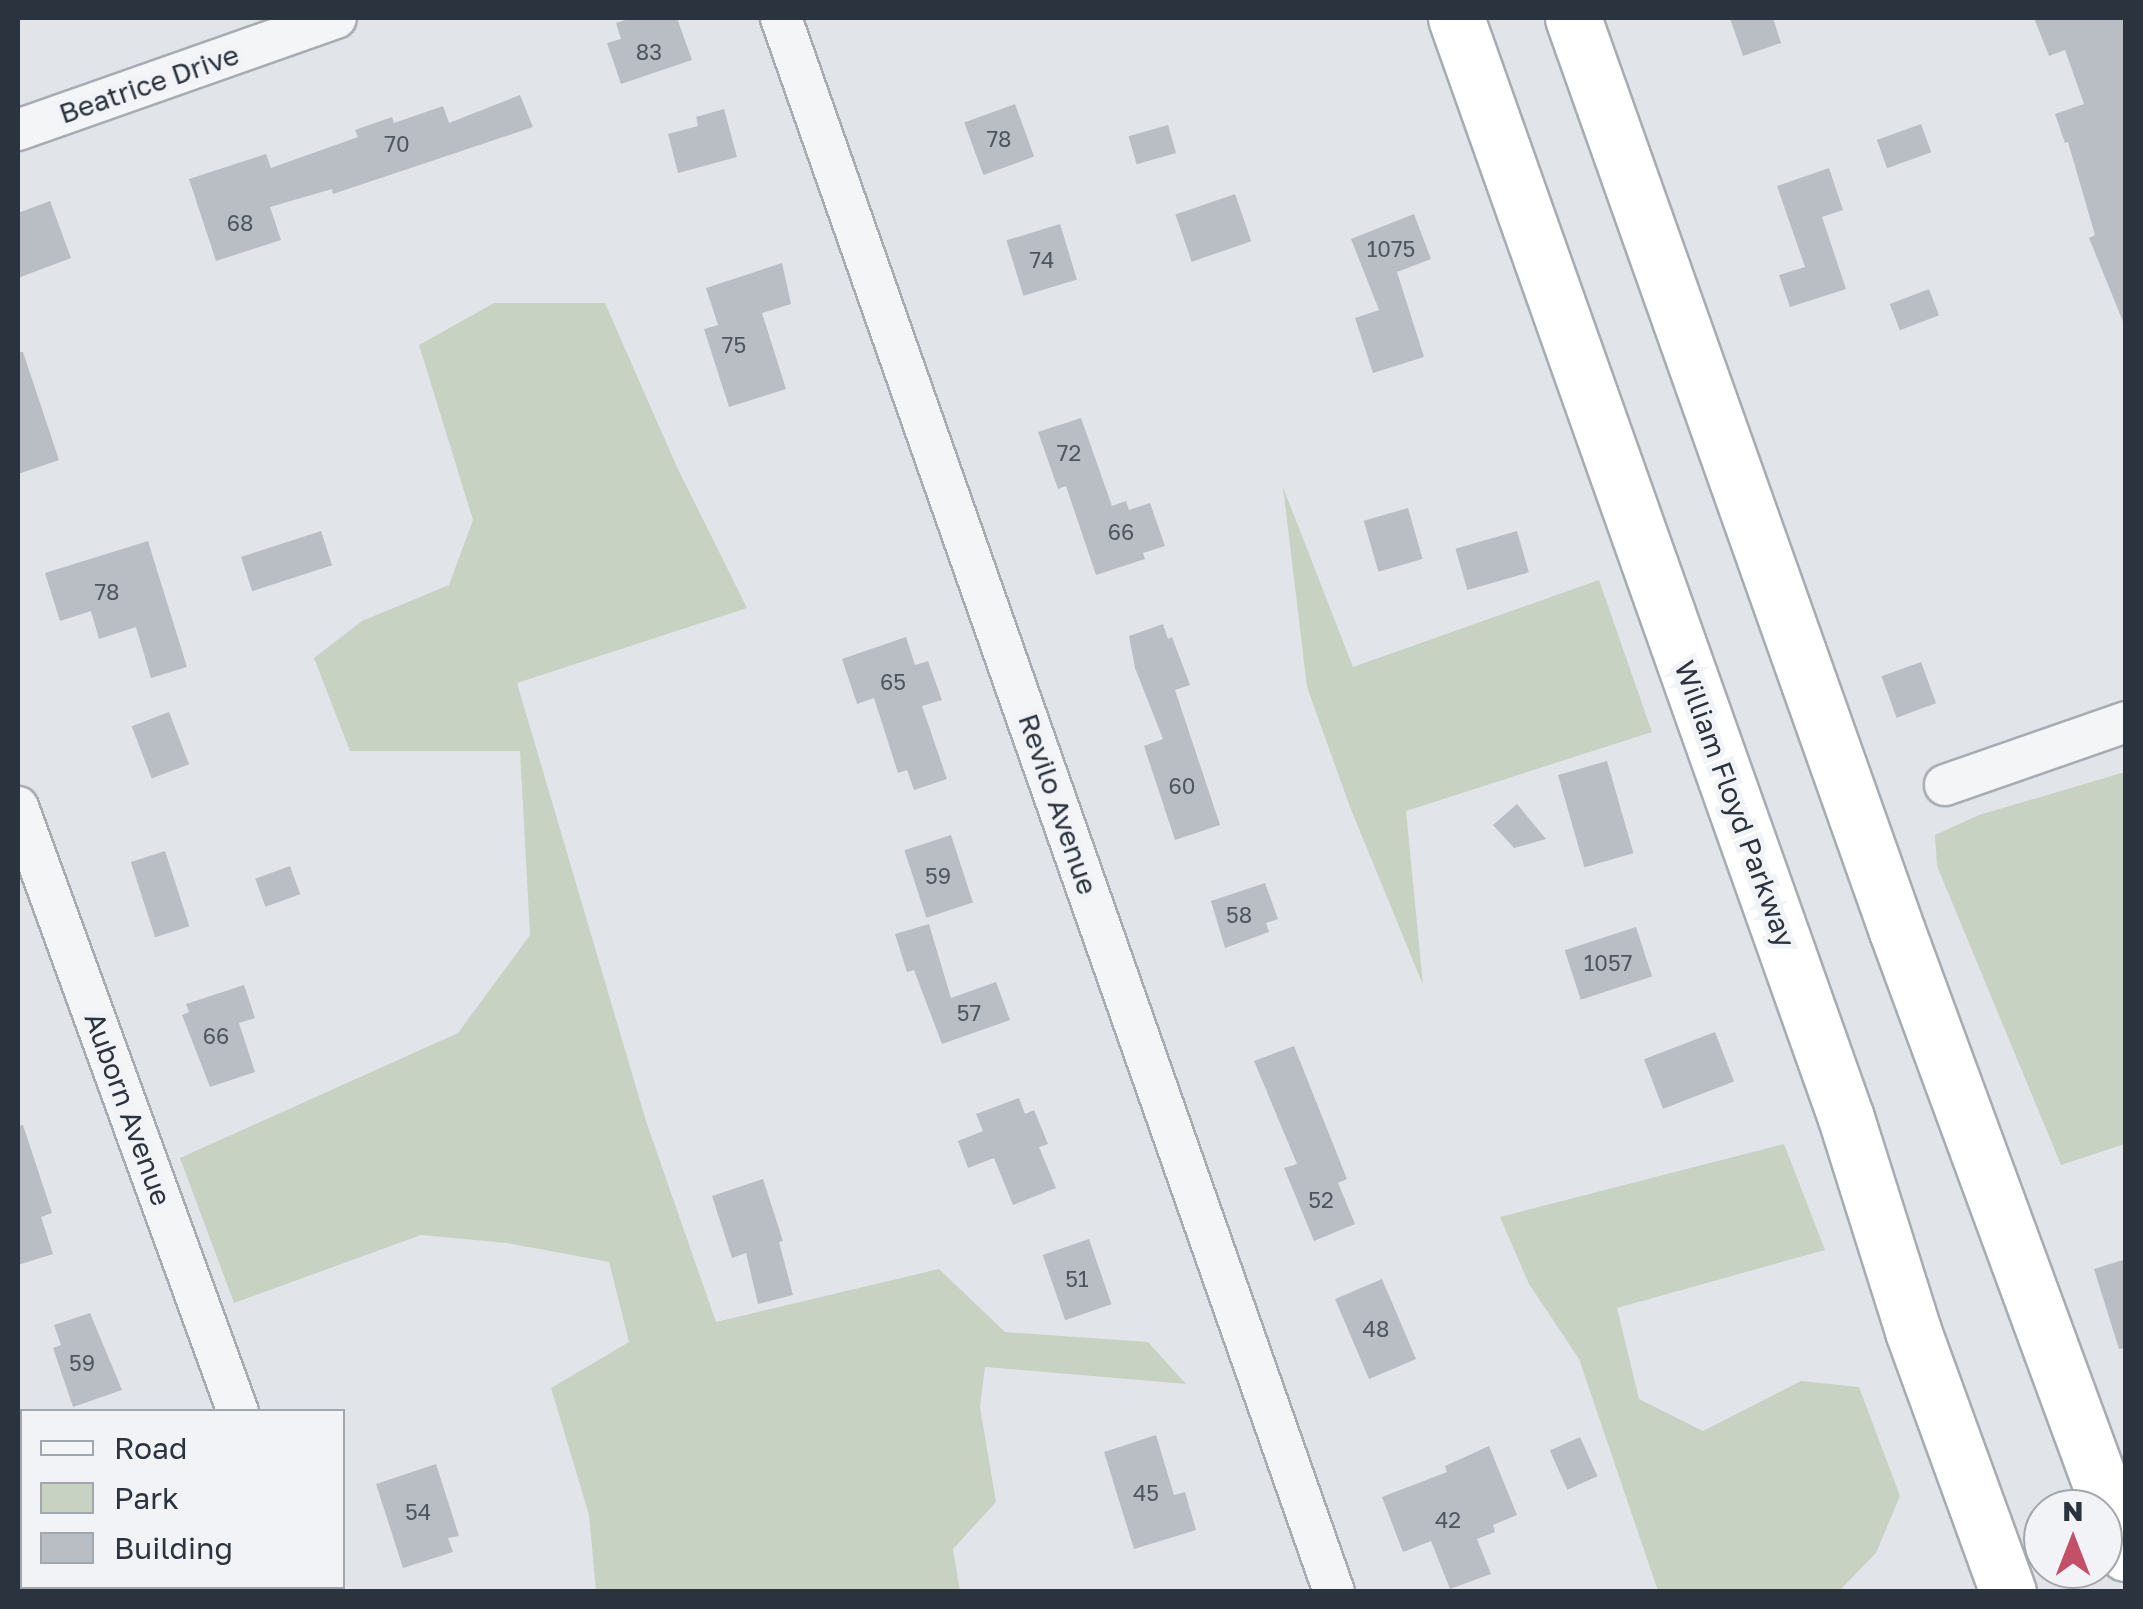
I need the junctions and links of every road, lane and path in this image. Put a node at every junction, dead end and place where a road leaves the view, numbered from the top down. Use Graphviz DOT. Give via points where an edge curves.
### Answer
graph roads {
  1 [pos="336,18"];
  2 [pos="781,18"];
  3 [pos="1456,18"];
  4 [pos="1573,18"];
  5 [pos="18,130"];
  6 [pos="2126,722"];
  7 [pos="1946,785"];
  8 [pos="18,807"];
  9 [pos="237,1409"];
  10 [pos="2126,1553"];
  11 [pos="1334,1592"];
  12 [pos="2008,1592"];
  1 -- 5 [label="street, Beatrice Drive"];
  2 -- 11 [label="street, Revilo Avenue"];
  3 -- 12 [label="highway, William Floyd Parkway"];
  4 -- 10 [label="highway" via="1896,931"];
  6 -- 7 [label="street"];
  8 -- 9 [label="street, Auborn Avenue"];
}
